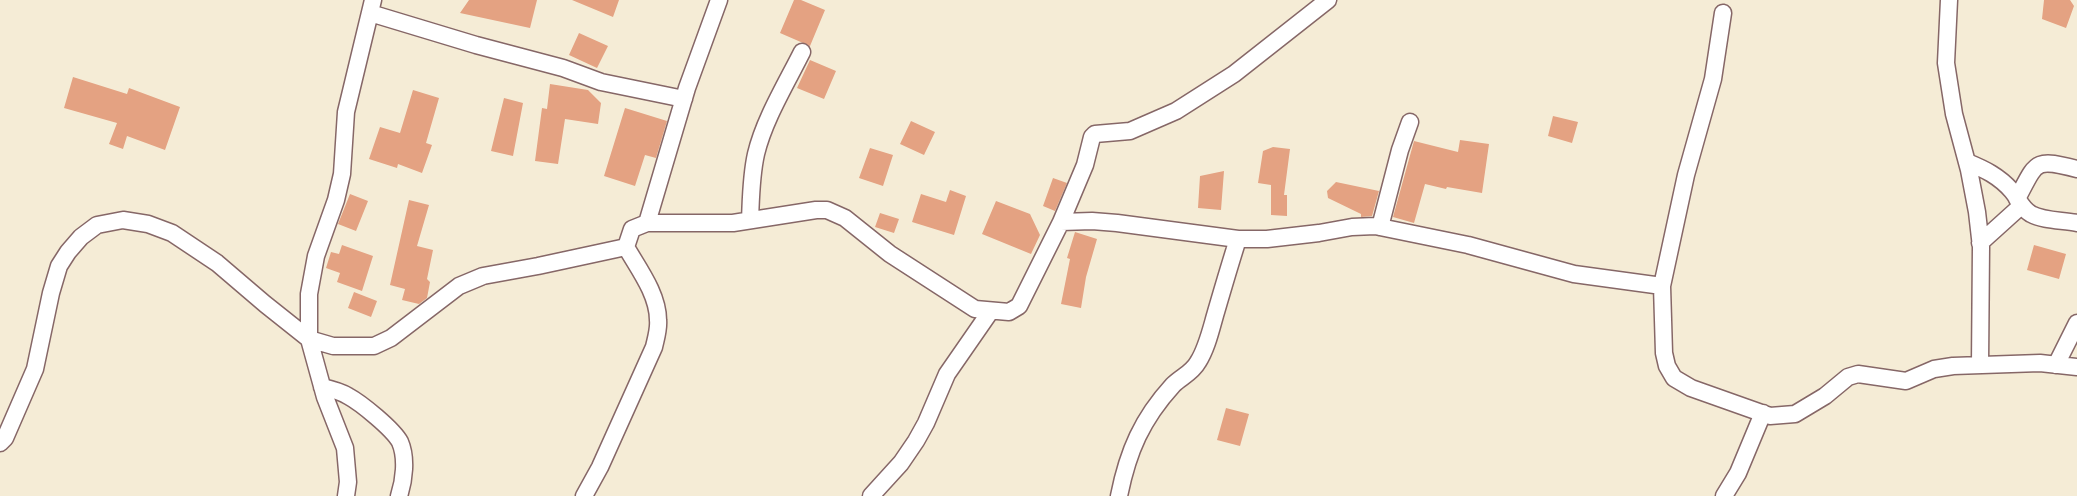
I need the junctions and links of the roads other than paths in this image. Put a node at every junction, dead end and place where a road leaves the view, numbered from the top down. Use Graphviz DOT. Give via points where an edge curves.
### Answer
graph roads {
  1 [pos="719,0"];
  2 [pos="1328,0"];
  3 [pos="1949,0"];
  4 [pos="372,6"];
  5 [pos="1723,13"];
  6 [pos="802,52"];
  7 [pos="684,99"];
  8 [pos="1410,122"];
  9 [pos="1966,162"];
  10 [pos="2077,169"];
  11 [pos="2019,203"];
  12 [pos="750,220"];
  13 [pos="1061,222"];
  14 [pos="647,223"];
  15 [pos="2077,223"];
  16 [pos="1380,227"];
  17 [pos="1238,239"];
  18 [pos="1980,244"];
  19 [pos="626,247"];
  20 [pos="1662,286"];
  21 [pos="990,312"];
  22 [pos="2077,323"];
  23 [pos="310,339"];
  24 [pos="1980,365"];
  25 [pos="2056,365"];
  26 [pos="2077,367"];
  27 [pos="322,387"];
  28 [pos="1763,413"];
  29 [pos="0,443"];
  30 [pos="346,496"];
  31 [pos="399,496"];
  32 [pos="584,496"];
  33 [pos="871,496"];
  34 [pos="1119,496"];
  35 [pos="1724,496"];
  1 -- 7 [label="street"];
  2 -- 13 [label="street" via="1234,74 1188,104 1130,131 1099,133 1092,137 1085,165"];
  3 -- 9 [label="street" via="1946,63"];
  4 -- 7 [label="street" via="476,45 564,68 601,82"];
  4 -- 23 [label="street" via="346,112 342,174 311,276"];
  5 -- 20 [label="street" via="1713,79 1686,175"];
  6 -- 12 [label="street" via="756,153"];
  7 -- 14 [label="street"];
  8 -- 16 [label="street"];
  9 -- 11 [label="street" via="2002,181"];
  9 -- 18 [label="street"];
  10 -- 11 [label="street" via="2041,163 2030,175"];
  11 -- 15 [label="street" via="2039,218"];
  11 -- 18 [label="street"];
  12 -- 14 [label="street" via="712,224"];
  12 -- 21 [label="street" via="816,210 836,212 890,254 961,302 975,310"];
  13 -- 17 [label="street" via="1117,223"];
  13 -- 21 [label="street" via="1019,306 1009,312"];
  14 -- 19 [label="street" via="632,229"];
  16 -- 17 [label="street"];
  16 -- 20 [label="street" via="1468,245 1574,274"];
  17 -- 34 [label="street" via="1198,361 1148,415 1124,468"];
  18 -- 24 [label="street"];
  19 -- 23 [label="street" via="483,276 459,286 391,338 374,346 333,346"];
  19 -- 32 [label="street" via="654,298 658,332 600,467"];
  20 -- 28 [label="street" via="1664,353 1674,378 1691,388"];
  21 -- 33 [label="street" via="946,374 916,441"];
  22 -- 25 [label="street"];
  23 -- 27 [label="street"];
  23 -- 29 [label="street" via="217,263 172,233 148,224 123,220 97,225 81,237 59,266 35,369"];
  24 -- 25 [label="street"];
  24 -- 28 [label="street" via="1934,369 1906,381 1858,374 1848,377 1826,396 1795,414 1770,416"];
  25 -- 26 [label="street"];
  27 -- 30 [label="street" via="345,448"];
  27 -- 31 [label="street" via="349,396 399,441 403,463"];
  28 -- 35 [label="street" via="1738,473"];
}
